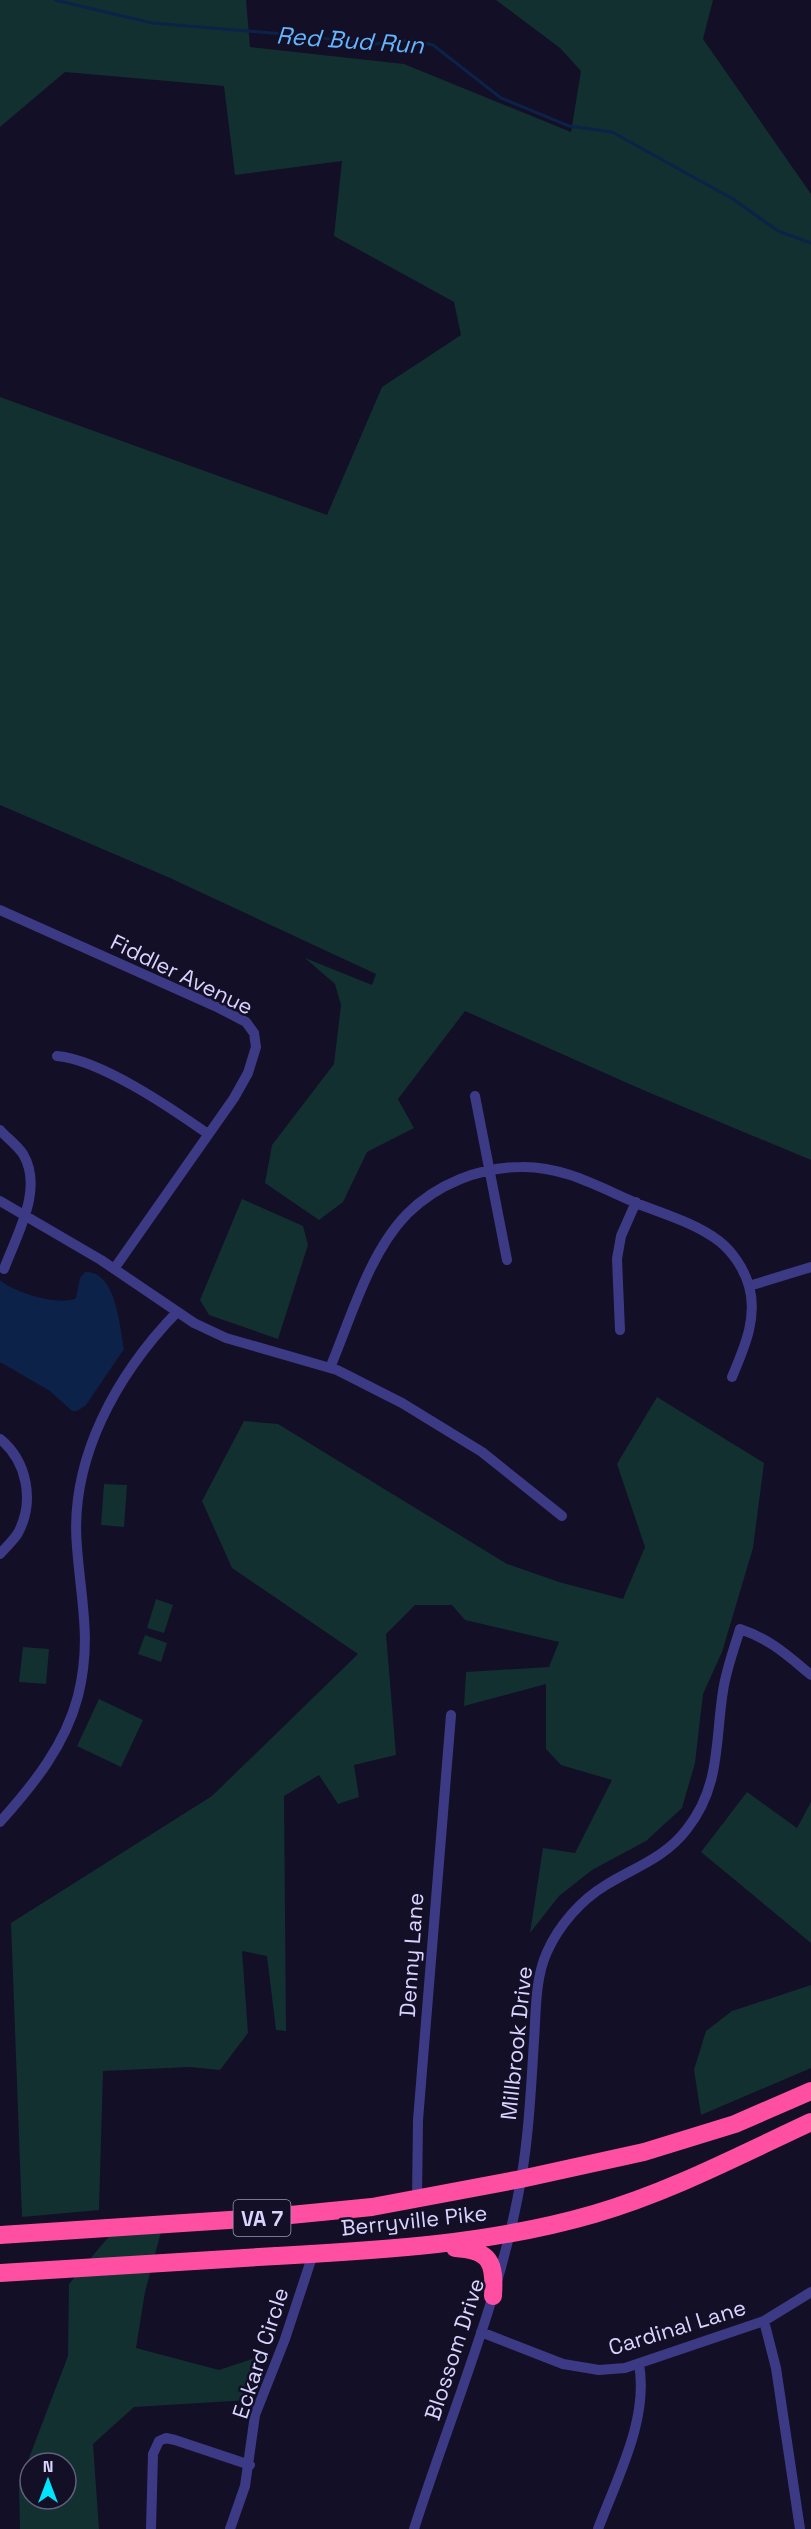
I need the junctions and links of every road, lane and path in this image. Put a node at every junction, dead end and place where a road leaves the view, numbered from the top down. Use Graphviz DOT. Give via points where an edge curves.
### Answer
graph roads {
  1 [pos="0,910"];
  2 [pos="57,1056"];
  3 [pos="475,1096"];
  4 [pos="0,1130"];
  5 [pos="208,1134"];
  6 [pos="490,1171"];
  7 [pos="0,1201"];
  8 [pos="636,1202"];
  9 [pos="25,1214"];
  10 [pos="507,1260"];
  11 [pos="811,1267"];
  12 [pos="4,1269"];
  13 [pos="114,1269"];
  14 [pos="749,1286"];
  15 [pos="177,1312"];
  16 [pos="620,1330"];
  17 [pos="330,1368"];
  18 [pos="732,1377"];
  19 [pos="0,1439"];
  20 [pos="562,1516"];
  21 [pos="0,1554"];
  22 [pos="811,1675"];
  23 [pos="451,1715"];
  24 [pos="0,1822"];
  25 [pos="811,2091"];
  26 [pos="811,2122"];
  27 [pos="521,2180"];
  28 [pos="417,2198"];
  29 [pos="509,2234"];
  30 [pos="0,2235"];
  31 [pos="411,2247"];
  32 [pos="313,2254"];
  33 [pos="0,2273"];
  34 [pos="811,2292"];
  35 [pos="493,2296"];
  36 [pos="764,2321"];
  37 [pos="481,2332"];
  38 [pos="639,2364"];
  39 [pos="250,2465"];
  40 [pos="151,2529"];
  41 [pos="230,2529"];
  42 [pos="414,2529"];
  43 [pos="598,2529"];
  44 [pos="800,2529"];
  1 -- 5 [label="street, Fiddler Avenue" via="246,1022 256,1041 253,1060 234,1098"];
  2 -- 5 [label="street" via="93,1065"];
  3 -- 6 [label="street"];
  4 -- 9 [label="street" via="21,1152 30,1169 31,1190"];
  5 -- 13 [label="street, Fiddler Avenue"];
  6 -- 8 [label="street" via="523,1167 556,1170"];
  6 -- 10 [label="street"];
  6 -- 17 [label="street" via="464,1178 433,1194 395,1228 370,1272"];
  7 -- 9 [label="street"];
  8 -- 14 [label="street" via="720,1242 739,1264"];
  8 -- 16 [label="street" via="621,1236 617,1259"];
  9 -- 12 [label="street"];
  9 -- 13 [label="street"];
  11 -- 14 [label="street"];
  13 -- 15 [label="street"];
  14 -- 18 [label="street" via="751,1325"];
  15 -- 17 [label="street" via="226,1338"];
  15 -- 24 [label="street" via="146,1349 104,1416 88,1451 78,1496 76,1544 86,1633 77,1698 57,1748"];
  17 -- 20 [label="street" via="452,1432 512,1474"];
  19 -- 21 [label="street" via="19,1462 27,1502 17,1534"];
  22 -- 27 [label="street, Millbrook Drive" via="778,1646 740,1629 723,1688 713,1777 696,1818 669,1850 606,1885 559,1930 546,1953 538,1990"];
  23 -- 28 [label="street, Denny Lane" via="418,2120"];
  25 -- 27 [label="highway, Berryville Pike / VA 7" via="696,2138"];
  26 -- 29 [label="highway, Berryville Pike / VA 7" via="634,2201"];
  27 -- 28 [label="highway, Berryville Pike / VA 7"];
  27 -- 29 [label="street, Blossom Drive"];
  28 -- 30 [label="highway, Berryville Pike / VA 7" via="372,2207 272,2217"];
  29 -- 31 [label="highway, Berryville Pike / VA 7"];
  29 -- 35 [label="street, Blossom Drive"];
  31 -- 32 [label="highway, Berryville Pike / VA 7"];
  31 -- 35 [label="highway" via="458,2248 481,2253 493,2271"];
  32 -- 33 [label="highway, Berryville Pike / VA 7"];
  32 -- 39 [label="street, Eckard Circle" via="255,2415"];
  34 -- 36 [label="street, Cardinal Lane"];
  35 -- 37 [label="street, Blossom Drive"];
  36 -- 38 [label="street, Cardinal Lane"];
  36 -- 44 [label="street" via="776,2368"];
  37 -- 38 [label="street, Cardinal Lane" via="563,2364 599,2370"];
  37 -- 42 [label="street, Blossom Drive"];
  38 -- 43 [label="street" via="642,2388 638,2420"];
  39 -- 40 [label="street" via="175,2440 159,2441 153,2454"];
  39 -- 41 [label="street, Eckard Circle"];
}
